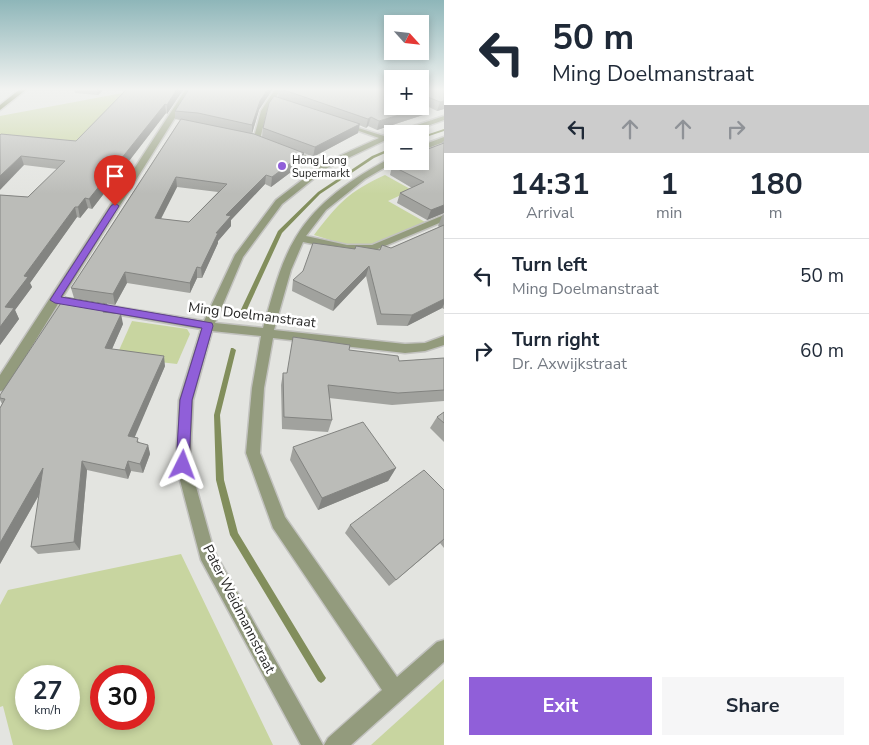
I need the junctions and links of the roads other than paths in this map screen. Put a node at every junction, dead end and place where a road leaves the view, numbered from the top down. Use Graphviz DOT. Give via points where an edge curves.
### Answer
graph roads {
  1 [pos="170,124"];
  2 [pos="260,124"];
  3 [pos="344,124"];
  4 [pos="384,134"];
  5 [pos="246,137"];
  6 [pos="256,139"];
  7 [pos="384,139"];
  8 [pos="444,139"];
  9 [pos="264,142"];
  10 [pos="429,145"];
  11 [pos="281,149"];
  12 [pos="384,165"];
  13 [pos="324,166"];
  14 [pos="444,218"];
  15 [pos="300,238"];
  16 [pos="55,300"];
  17 [pos="208,326"];
  18 [pos="268,332"];
  19 [pos="444,340"];
  20 [pos="0,386"];
  21 [pos="444,649"];
  22 [pos="395,692"];
  23 [pos="312,745"];
  24 [pos="335,745"];
  1 -- 16 [label="street"];
  2 -- 6 [label="street"];
  3 -- 4 [label="street"];
  5 -- 6 [label="street"];
  6 -- 9 [label="street"];
  7 -- 13 [label="street, Pater Weidmannstraat"];
  8 -- 10 [label="street"];
  11 -- 13 [label="street"];
  12 -- 15 [label="street" via="362,177 323,208"];
  13 -- 17 [label="street, Pater Weidmannstraat" via="280,202 238,257"];
  14 -- 15 [label="street" via="373,248 347,248"];
  15 -- 18 [label="street" via="286,270"];
  16 -- 17 [label="street, Ming Doelmanstraat"];
  16 -- 20 [label="street"];
  17 -- 18 [label="street, Ming Doelmanstraat"];
  17 -- 23 [label="street, Pater Weidmannstraat" via="186,400 183,465 208,554"];
  18 -- 19 [label="street, Ming Doelmanstraat" via="416,349 434,346"];
  18 -- 22 [label="street" via="258,388 253,453 279,522"];
  21 -- 22 [label="street"];
  22 -- 24 [label="street"];
}
